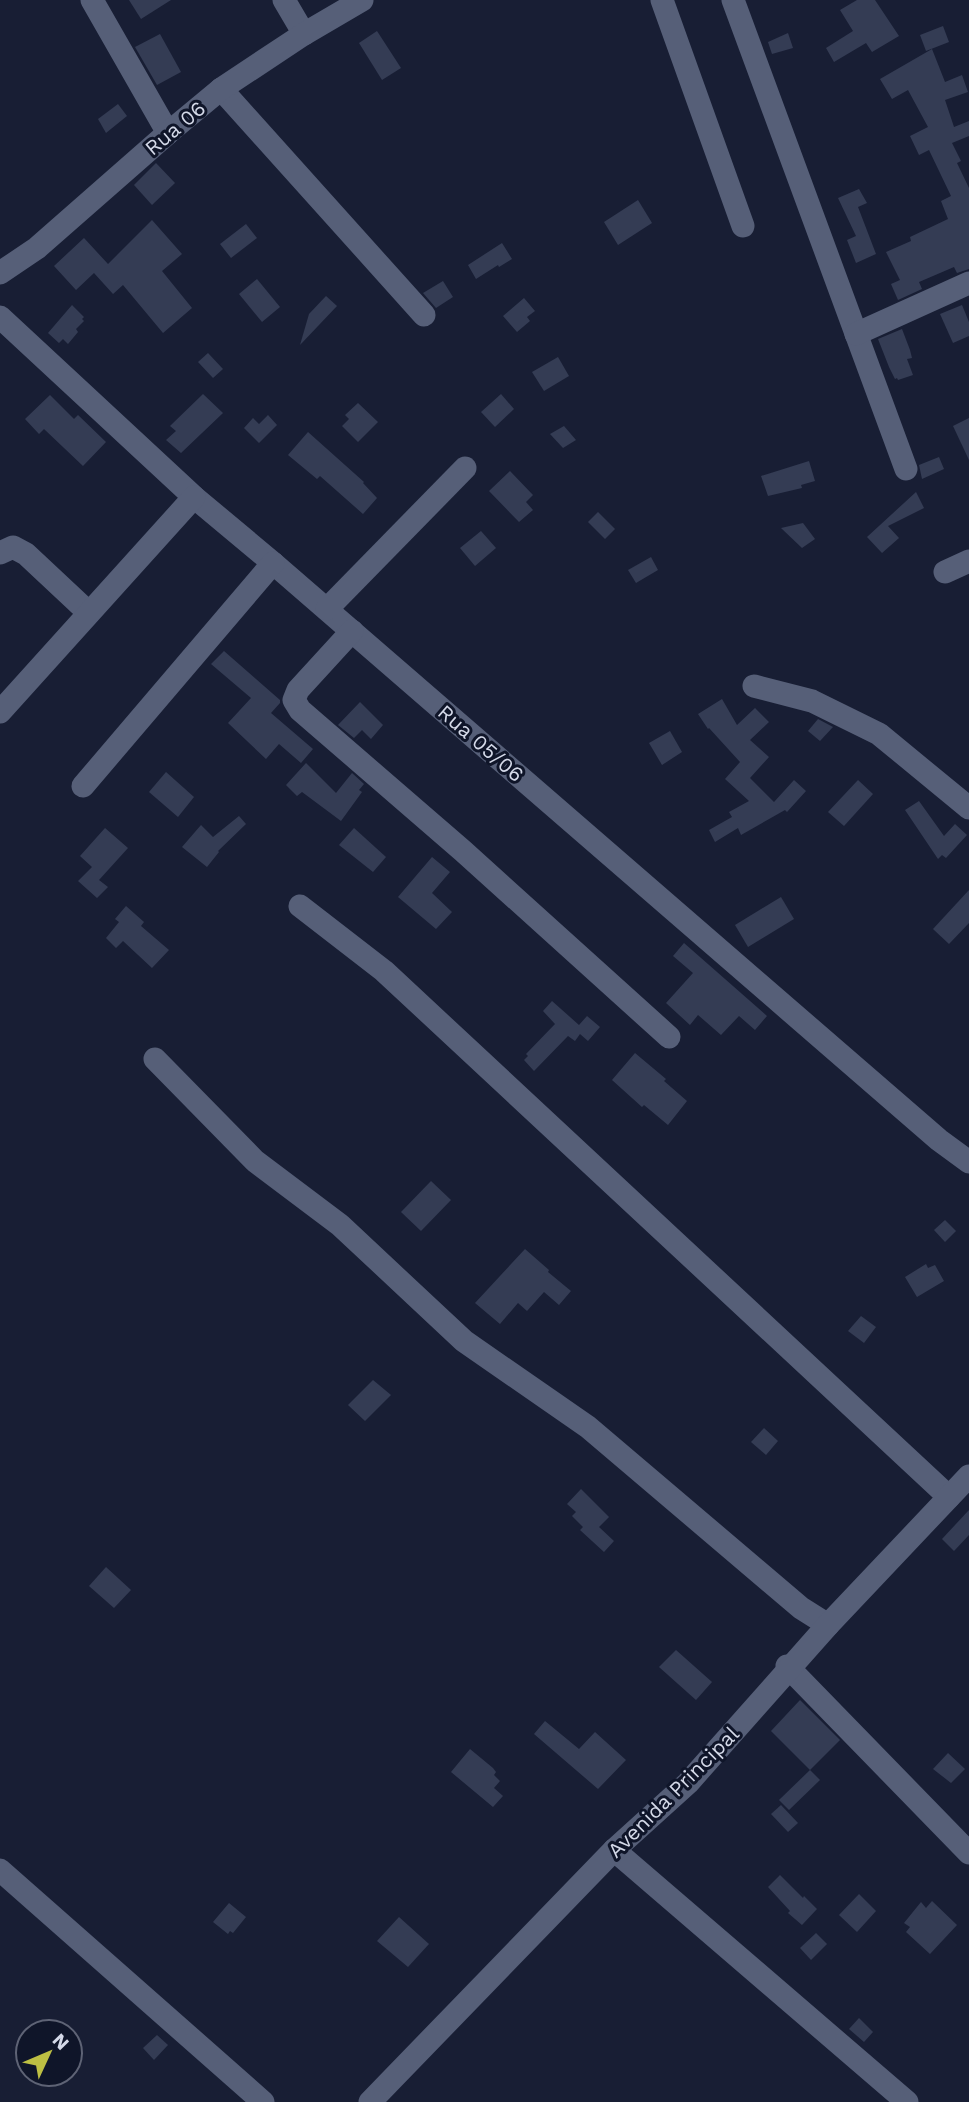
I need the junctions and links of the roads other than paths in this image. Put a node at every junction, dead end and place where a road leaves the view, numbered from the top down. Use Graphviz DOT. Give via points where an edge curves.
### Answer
graph roads {
  1 [pos="92,0"];
  2 [pos="284,0"];
  3 [pos="362,0"];
  4 [pos="662,0"];
  5 [pos="733,0"];
  6 [pos="304,34"];
  7 [pos="221,89"];
  8 [pos="168,133"];
  9 [pos="743,226"];
  10 [pos="0,273"];
  11 [pos="969,283"];
  12 [pos="424,315"];
  13 [pos="0,317"];
  14 [pos="856,334"];
  15 [pos="466,468"];
  16 [pos="906,469"];
  17 [pos="194,497"];
  18 [pos="0,553"];
  19 [pos="969,561"];
  20 [pos="274,563"];
  21 [pos="945,572"];
  22 [pos="327,609"];
  23 [pos="89,613"];
  24 [pos="352,631"];
  25 [pos="754,686"];
  26 [pos="0,712"];
  27 [pos="83,786"];
  28 [pos="969,808"];
  29 [pos="300,906"];
  30 [pos="669,1037"];
  31 [pos="155,1059"];
  32 [pos="969,1162"];
  33 [pos="969,1476"];
  34 [pos="949,1497"];
  35 [pos="828,1625"];
  36 [pos="788,1667"];
  37 [pos="614,1850"];
  38 [pos="969,1853"];
  39 [pos="0,1870"];
  40 [pos="263,2102"];
  41 [pos="370,2102"];
  42 [pos="907,2102"];
  1 -- 8 [label="street"];
  2 -- 6 [label="street"];
  3 -- 6 [label="street, Rua 06"];
  4 -- 9 [label="street"];
  5 -- 14 [label="street"];
  6 -- 7 [label="street, Rua 06"];
  7 -- 8 [label="street, Rua 06"];
  7 -- 12 [label="street"];
  8 -- 10 [label="street, Rua 06" via="37,248"];
  11 -- 14 [label="street"];
  13 -- 17 [label="street, Rua 05/06"];
  14 -- 16 [label="street"];
  15 -- 22 [label="street"];
  17 -- 20 [label="street, Rua 05/06"];
  17 -- 23 [label="street"];
  18 -- 23 [label="street" via="13,547 26,554"];
  19 -- 21 [label="street"];
  20 -- 22 [label="street, Rua 05/06"];
  20 -- 27 [label="street"];
  22 -- 24 [label="street, Rua 05/06"];
  23 -- 26 [label="street"];
  24 -- 30 [label="street" via="298,690 294,700 300,710"];
  24 -- 32 [label="street, Rua 05/06"];
  25 -- 28 [label="street" via="812,701 879,734"];
  29 -- 34 [label="street" via="384,971"];
  31 -- 35 [label="street" via="256,1161 341,1226 464,1341 588,1427 801,1608"];
  33 -- 34 [label="street, Avenida Principal"];
  34 -- 35 [label="street, Avenida Principal"];
  35 -- 36 [label="street, Avenida Principal"];
  36 -- 37 [label="street, Avenida Principal" via="688,1783"];
  36 -- 38 [label="street"];
  37 -- 41 [label="street, Avenida Principal"];
  37 -- 42 [label="street"];
  39 -- 40 [label="street"];
}
